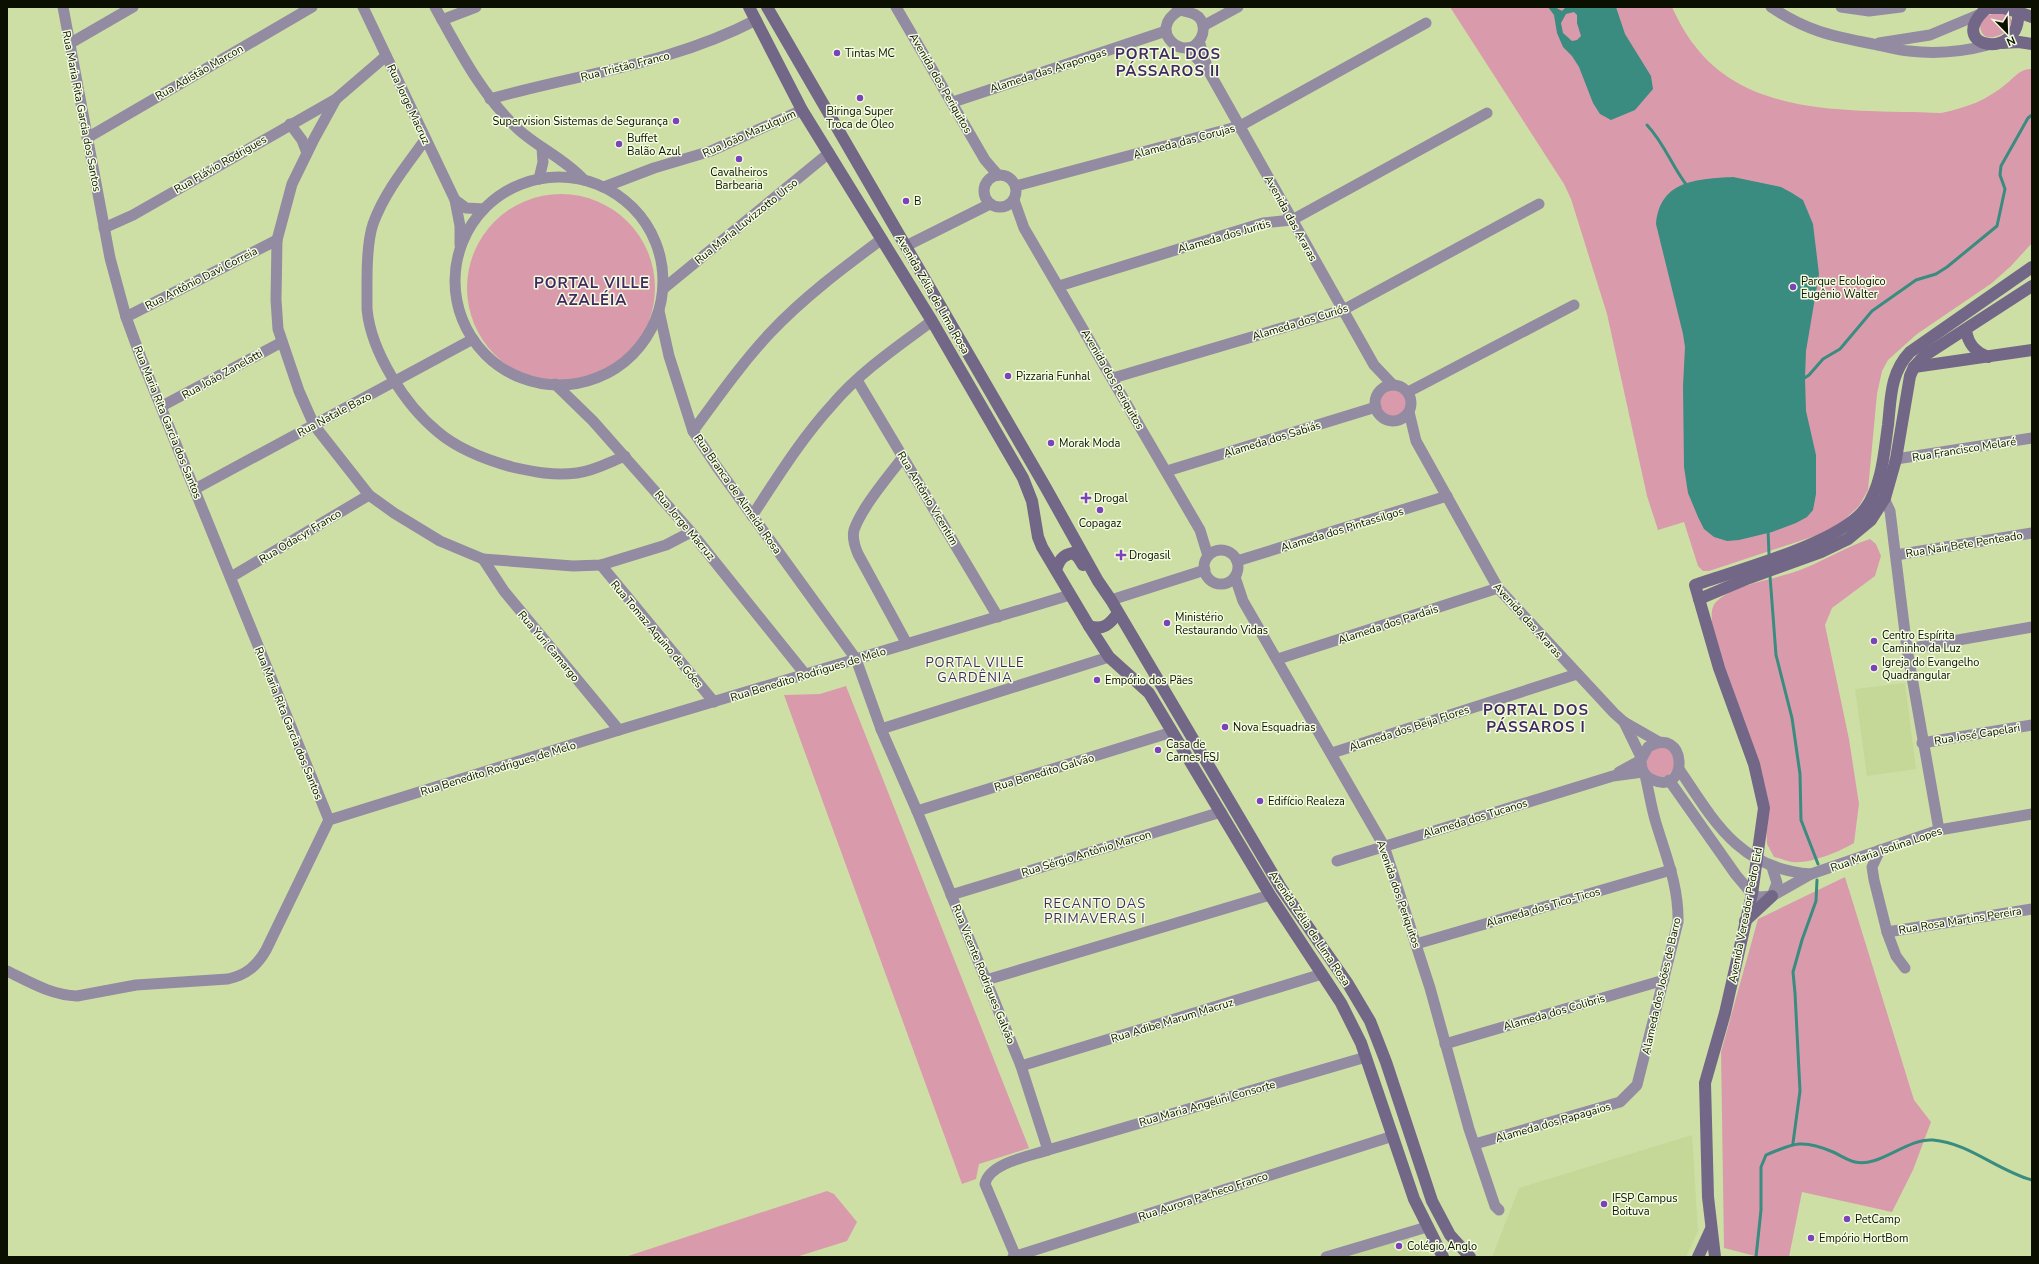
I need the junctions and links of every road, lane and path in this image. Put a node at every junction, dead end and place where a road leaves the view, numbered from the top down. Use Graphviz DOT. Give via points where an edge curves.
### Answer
graph roads {
  1 [pos="63,7"];
  2 [pos="134,7"];
  3 [pos="312,7"];
  4 [pos="363,7"];
  5 [pos="435,7"];
  6 [pos="476,7"];
  7 [pos="749,7"];
  8 [pos="767,7"];
  9 [pos="897,7"];
  10 [pos="1238,7"];
  11 [pos="1771,7"];
  12 [pos="1841,7"];
  13 [pos="1901,7"];
  14 [pos="1179,9"];
  15 [pos="1984,10"];
  16 [pos="2018,10"];
  17 [pos="1169,12"];
  18 [pos="2032,17"];
  19 [pos="442,20"];
  20 [pos="756,20"];
  21 [pos="1426,23"];
  22 [pos="1203,26"];
  23 [pos="1166,31"];
  24 [pos="1199,41"];
  25 [pos="2002,43"];
  26 [pos="69,44"];
  27 [pos="1872,44"];
  28 [pos="2032,44"];
  29 [pos="1988,45"];
  30 [pos="1187,48"];
  31 [pos="386,56"];
  32 [pos="1208,70"];
  33 [pos="336,99"];
  34 [pos="490,99"];
  35 [pos="953,102"];
  36 [pos="802,110"];
  37 [pos="1487,113"];
  38 [pos="290,124"];
  39 [pos="1240,126"];
  40 [pos="87,138"];
  41 [pos="425,140"];
  42 [pos="542,148"];
  43 [pos="307,153"];
  44 [pos="829,153"];
  45 [pos="994,176"];
  46 [pos="539,179"];
  47 [pos="584,180"];
  48 [pos="1016,186"];
  49 [pos="604,187"];
  50 [pos="455,200"];
  51 [pos="1014,200"];
  52 [pos="990,204"];
  53 [pos="1539,204"];
  54 [pos="1002,207"];
  55 [pos="484,209"];
  56 [pos="1292,220"];
  57 [pos="104,228"];
  58 [pos="1024,228"];
  59 [pos="277,240"];
  60 [pos="882,240"];
  61 [pos="906,246"];
  62 [pos="460,250"];
  63 [pos="2032,267"];
  64 [pos="1059,286"];
  65 [pos="2032,286"];
  66 [pos="663,289"];
  67 [pos="1574,305"];
  68 [pos="1344,310"];
  69 [pos="659,311"];
  70 [pos="126,317"];
  71 [pos="932,321"];
  72 [pos="1966,330"];
  73 [pos="473,339"];
  74 [pos="645,339"];
  75 [pos="282,342"];
  76 [pos="2032,350"];
  77 [pos="1988,357"];
  78 [pos="1374,365"];
  79 [pos="1914,367"];
  80 [pos="1112,378"];
  81 [pos="857,380"];
  82 [pos="395,381"];
  83 [pos="555,384"];
  84 [pos="1394,384"];
  85 [pos="1380,390"];
  86 [pos="1408,392"];
  87 [pos="162,406"];
  88 [pos="1376,407"];
  89 [pos="1409,412"];
  90 [pos="1397,420"];
  91 [pos="314,425"];
  92 [pos="694,431"];
  93 [pos="2032,438"];
  94 [pos="1416,441"];
  95 [pos="626,456"];
  96 [pos="903,457"];
  97 [pos="1896,459"];
  98 [pos="1883,460"];
  99 [pos="1167,472"];
  100 [pos="1877,486"];
  101 [pos="195,489"];
  102 [pos="369,495"];
  103 [pos="1447,496"];
  104 [pos="1885,498"];
  105 [pos="752,516"];
  106 [pos="1200,530"];
  107 [pos="691,532"];
  108 [pos="2032,533"];
  109 [pos="1219,550"];
  110 [pos="1896,555"];
  111 [pos="1208,556"];
  112 [pos="483,559"];
  113 [pos="1237,561"];
  114 [pos="600,565"];
  115 [pos="1056,570"];
  116 [pos="1204,570"];
  117 [pos="231,577"];
  118 [pos="1235,577"];
  119 [pos="1098,581"];
  120 [pos="1223,583"];
  121 [pos="1498,588"];
  122 [pos="1070,595"];
  123 [pos="1699,599"];
  124 [pos="1111,600"];
  125 [pos="1243,600"];
  126 [pos="1118,613"];
  127 [pos="998,617"];
  128 [pos="1089,626"];
  129 [pos="2032,627"];
  130 [pos="907,644"];
  131 [pos="1907,648"];
  132 [pos="1109,657"];
  133 [pos="856,659"];
  134 [pos="1278,659"];
  135 [pos="805,674"];
  136 [pos="1578,674"];
  137 [pos="714,702"];
  138 [pos="1624,722"];
  139 [pos="2032,725"];
  140 [pos="881,729"];
  141 [pos="619,730"];
  142 [pos="1172,732"];
  143 [pos="1659,742"];
  144 [pos="1922,743"];
  145 [pos="1332,753"];
  146 [pos="1641,759"];
  147 [pos="1679,769"];
  148 [pos="1644,773"];
  149 [pos="1613,776"];
  150 [pos="1664,781"];
  151 [pos="1652,806"];
  152 [pos="917,811"];
  153 [pos="1221,812"];
  154 [pos="2032,814"];
  155 [pos="330,820"];
  156 [pos="1714,820"];
  157 [pos="1702,828"];
  158 [pos="1939,830"];
  159 [pos="1384,846"];
  160 [pos="1880,850"];
  161 [pos="1757,860"];
  162 [pos="1337,861"];
  163 [pos="1772,867"];
  164 [pos="1671,870"];
  165 [pos="1812,874"];
  166 [pos="1752,894"];
  167 [pos="951,895"];
  168 [pos="1270,895"];
  169 [pos="1772,896"];
  170 [pos="2032,909"];
  171 [pos="1745,921"];
  172 [pos="1887,932"];
  173 [pos="1416,944"];
  174 [pos="1905,968"];
  175 [pos="7,971"];
  176 [pos="1322,974"];
  177 [pos="986,980"];
  178 [pos="1664,980"];
  179 [pos="1445,1044"];
  180 [pos="1366,1057"];
  181 [pos="1021,1066"];
  182 [pos="1629,1095"];
  183 [pos="1393,1136"];
  184 [pos="1474,1144"];
  185 [pos="1048,1150"];
  186 [pos="1499,1210"];
  187 [pos="1711,1228"];
  188 [pos="1429,1231"];
  189 [pos="1015,1256"];
  190 [pos="1326,1257"];
  191 [pos="1433,1257"];
  192 [pos="1443,1257"];
  193 [pos="1470,1257"];
  194 [pos="1698,1257"];
  195 [pos="1715,1257"];
  1 -- 26 [label="street, Rua Maria Rita Garcia dos Santos"];
  2 -- 26 [label="street"];
  3 -- 40 [label="street, Rua Adistão Marcon"];
  4 -- 31 [label="street, Rua Jorge Macruz"];
  5 -- 19 [label="street, Rua Branca de Almeida Rosa"];
  6 -- 19 [label="street"];
  7 -- 20 [label="main road, Avenida Zélia de Lima Rosa"];
  8 -- 61 [label="main road, Avenida Zélia de Lima Rosa"];
  9 -- 35 [label="street, Avenida dos Periquitos"];
  10 -- 22 [label="street"];
  11 -- 27 [label="street" via="1801,25 1822,33 1844,40"];
  12 -- 13 [label="street" via="1869,11"];
  14 -- 17 [label="street"];
  14 -- 22 [label="street" via="1197,15"];
  15 -- 16 [label="main road"];
  15 -- 27 [label="street" via="1930,34"];
  15 -- 29 [label="main road" via="1974,21 1974,32 1978,41"];
  16 -- 18 [label="main road"];
  16 -- 25 [label="main road" via="2017,24"];
  17 -- 23 [label="street"];
  19 -- 34 [label="street, Rua Branca de Almeida Rosa"];
  20 -- 34 [label="street, Rua Tristão Franco" via="701,45 671,55"];
  20 -- 36 [label="main road, Avenida Zélia de Lima Rosa"];
  21 -- 39 [label="street, Alameda das Corujas"];
  22 -- 24 [label="street"];
  23 -- 30 [label="street" via="1173,44"];
  23 -- 35 [label="street, Alameda das Arapongas"];
  24 -- 30 [label="street"];
  24 -- 32 [label="street"];
  25 -- 28 [label="main road"];
  25 -- 29 [label="main road"];
  26 -- 40 [label="street, Rua Maria Rita Garcia dos Santos"];
  27 -- 29 [label="street" via="1908,51 1934,52 1955,52"];
  30 -- 32 [label="street"];
  31 -- 33 [label="street"];
  31 -- 41 [label="street, Rua Jorge Macruz"];
  32 -- 39 [label="street, Avenida das Araras"];
  33 -- 38 [label="street, Rua Flávio Rodrigues"];
  33 -- 43 [label="street"];
  34 -- 42 [label="street, Rua Branca de Almeida Rosa" via="520,131"];
  35 -- 45 [label="street, Avenida dos Periquitos"];
  36 -- 44 [label="main road, Avenida Zélia de Lima Rosa"];
  36 -- 49 [label="street, Rua João Mazulquim" via="711,151 654,168"];
  37 -- 56 [label="street, Alameda dos Juritis"];
  38 -- 43 [label="street" via="302,140"];
  38 -- 57 [label="street, Rua Flávio Rodrigues" via="133,215"];
  39 -- 48 [label="street, Alameda das Corujas"];
  39 -- 56 [label="street, Avenida das Araras"];
  40 -- 57 [label="street, Rua Maria Rita Garcia dos Santos"];
  41 -- 50 [label="street, Rua Jorge Macruz"];
  41 -- 82 [label="street" via="392,187 373,225 367,269 368,310 373,334"];
  42 -- 46 [label="street" via="543,162"];
  42 -- 47 [label="street, Rua Branca de Almeida Rosa" via="574,168"];
  43 -- 59 [label="street" via="292,184"];
  44 -- 60 [label="main road, Avenida Zélia de Lima Rosa"];
  44 -- 66 [label="street, Rua Maria Luvizzotto Urso"];
  45 -- 48 [label="street" via="1011,178"];
  45 -- 52 [label="street" via="984,188"];
  46 -- 47 [label="street, Rua Branca de Almeida Rosa" via="561,177"];
  46 -- 55 [label="street, Rua Jorge Macruz" via="509,190"];
  47 -- 49 [label="street, Rua Branca de Almeida Rosa"];
  48 -- 51 [label="street"];
  49 -- 66 [label="street, Rua Branca de Almeida Rosa" via="622,198 643,218 657,244 663,273"];
  50 -- 55 [label="street" via="466,208"];
  50 -- 62 [label="street, Rua Jorge Macruz" via="460,226"];
  51 -- 54 [label="street"];
  51 -- 58 [label="street"];
  52 -- 54 [label="street"];
  52 -- 61 [label="street"];
  53 -- 68 [label="street, Alameda dos Curiós"];
  54 -- 58 [label="street"];
  55 -- 62 [label="street, Rua Jorge Macruz" via="469,228"];
  56 -- 64 [label="street, Alameda dos Juritis" via="1263,223"];
  56 -- 68 [label="street, Avenida das Araras"];
  57 -- 70 [label="street, Rua Maria Rita Garcia dos Santos"];
  58 -- 64 [label="street, Avenida dos Periquitos"];
  59 -- 70 [label="street, Rua Antônio Davi Correia"];
  59 -- 75 [label="street" via="276,300"];
  60 -- 71 [label="main road, Avenida Zélia de Lima Rosa"];
  60 -- 92 [label="street" via="806,298 770,333 736,373"];
  61 -- 119 [label="main road, Avenida Zélia de Lima Rosa"];
  62 -- 73 [label="street, Rua Jorge Macruz" via="455,281 459,311"];
  63 -- 98 [label="main road" via="1910,352 1901,362 1894,376"];
  64 -- 80 [label="street, Avenida dos Periquitos"];
  65 -- 72 [label="main road"];
  66 -- 69 [label="street, Rua Branca de Almeida Rosa"];
  67 -- 86 [label="street"];
  68 -- 78 [label="street, Avenida das Araras"];
  68 -- 80 [label="street, Alameda dos Curiós"];
  69 -- 74 [label="street, Rua Branca de Almeida Rosa"];
  69 -- 92 [label="street, Rua Branca de Almeida Rosa" via="669,356"];
  70 -- 87 [label="street, Rua Maria Rita Garcia dos Santos"];
  71 -- 81 [label="street" via="885,355"];
  71 -- 115 [label="main road, Avenida Zélia de Lima Rosa" via="1023,478 1032,501 1038,537"];
  72 -- 77 [label="main road" via="1970,344"];
  72 -- 79 [label="main road" via="1924,356"];
  73 -- 82 [label="street, Rua Natale Bazo"];
  73 -- 83 [label="street, Rua Jorge Macruz" via="489,358 508,372 531,381"];
  74 -- 83 [label="street, Rua Jorge Macruz" via="628,358 606,373 582,382"];
  75 -- 87 [label="street, Rua João Zanelatti"];
  75 -- 91 [label="street"];
  76 -- 77 [label="main road"];
  77 -- 79 [label="main road"];
  78 -- 84 [label="street"];
  78 -- 85 [label="street"];
  79 -- 97 [label="main road" via="1907,390"];
  80 -- 99 [label="street, Avenida dos Periquitos"];
  81 -- 96 [label="street, Rua Antônio Vicentim"];
  81 -- 105 [label="street" via="832,404 794,453"];
  82 -- 91 [label="street, Rua Natale Bazo"];
  82 -- 95 [label="street" via="426,421 439,433 456,444 496,462 540,474 578,473"];
  83 -- 95 [label="street, Rua Jorge Macruz"];
  84 -- 85 [label="street"];
  84 -- 86 [label="street"];
  85 -- 88 [label="street" via="1376,396"];
  86 -- 89 [label="street" via="1411,402"];
  87 -- 101 [label="street, Rua Maria Rita Garcia dos Santos"];
  88 -- 90 [label="street" via="1386,419"];
  88 -- 99 [label="street, Alameda dos Sabiás"];
  89 -- 90 [label="street"];
  89 -- 94 [label="street"];
  90 -- 94 [label="street"];
  91 -- 101 [label="street, Rua Natale Bazo"];
  91 -- 102 [label="street"];
  92 -- 105 [label="street, Rua Branca de Almeida Rosa" via="716,467"];
  93 -- 97 [label="street, Rua Francisco Melaré"];
  94 -- 103 [label="street, Avenida das Araras"];
  95 -- 107 [label="street, Rua Jorge Macruz"];
  96 -- 127 [label="street, Rua Antônio Vicentim"];
  96 -- 130 [label="street" via="869,503 854,530 854,541 858,554"];
  97 -- 98 [label="main road"];
  97 -- 104 [label="main road"];
  98 -- 100 [label="main road"];
  99 -- 106 [label="street, Avenida dos Periquitos"];
  100 -- 104 [label="street"];
  100 -- 123 [label="main road, Avenida Vereador Pedro Eid" via="1864,509 1851,523 1806,546 1694,585"];
  101 -- 117 [label="street, Rua Maria Rita Garcia dos Santos"];
  102 -- 112 [label="street" via="440,541"];
  102 -- 117 [label="street, Rua Odacyr Franco"];
  103 -- 113 [label="street, Alameda dos Pintassilgos"];
  103 -- 121 [label="street, Avenida das Araras"];
  104 -- 110 [label="street" via="1890,511"];
  104 -- 123 [label="main road" via="1871,520 1848,539"];
  105 -- 133 [label="street, Rua Branca de Almeida Rosa"];
  106 -- 109 [label="street"];
  106 -- 111 [label="street"];
  107 -- 114 [label="street" via="666,544"];
  107 -- 135 [label="street, Rua Jorge Macruz"];
  108 -- 110 [label="street, Rua Nair Bete Penteado"];
  109 -- 111 [label="street"];
  109 -- 113 [label="street" via="1230,552"];
  110 -- 131 [label="street"];
  111 -- 116 [label="street"];
  112 -- 114 [label="street" via="573,566"];
  112 -- 141 [label="street, Rua Yuri Camargo" via="504,591"];
  113 -- 118 [label="street"];
  114 -- 137 [label="street, Rua Tomaz Aquino de Góes"];
  115 -- 119 [label="main road, Avenida Zélia de Lima Rosa" via="1062,557 1072,553 1078,557 1088,576"];
  115 -- 122 [label="main road, Avenida Zélia de Lima Rosa"];
  116 -- 120 [label="street" via="1213,581"];
  116 -- 124 [label="street"];
  117 -- 155 [label="street, Rua Maria Rita Garcia dos Santos"];
  118 -- 120 [label="street"];
  118 -- 125 [label="street"];
  119 -- 124 [label="main road, Avenida Zélia de Lima Rosa"];
  120 -- 125 [label="street"];
  121 -- 134 [label="street, Alameda dos Pardais"];
  121 -- 136 [label="street, Avenida das Araras"];
  122 -- 127 [label="street, Rua Benedito Rodrigues de Melo"];
  122 -- 128 [label="main road, Avenida Zélia de Lima Rosa"];
  123 -- 161 [label="main road, Avenida Vereador Pedro Eid" via="1719,668 1760,787 1764,808"];
  124 -- 126 [label="main road, Avenida Zélia de Lima Rosa"];
  125 -- 134 [label="street, Avenida dos Periquitos"];
  126 -- 128 [label="main road" via="1103,628"];
  126 -- 193 [label="main road, Avenida Zélia de Lima Rosa" via="1281,888 1348,984 1370,1021 1430,1196 1448,1232"];
  127 -- 130 [label="street, Rua Benedito Rodrigues de Melo"];
  128 -- 132 [label="main road, Avenida Zélia de Lima Rosa"];
  129 -- 131 [label="street"];
  130 -- 133 [label="street, Rua Benedito Rodrigues de Melo"];
  131 -- 144 [label="street"];
  132 -- 140 [label="street"];
  132 -- 142 [label="main road, Avenida Zélia de Lima Rosa" via="1149,693"];
  133 -- 135 [label="street, Rua Benedito Rodrigues de Melo"];
  133 -- 140 [label="street, Rua Vicente Rodrigues Galvão"];
  134 -- 145 [label="street, Avenida dos Periquitos"];
  135 -- 137 [label="street, Rua Benedito Rodrigues de Melo"];
  136 -- 138 [label="street, Avenida das Araras"];
  136 -- 145 [label="street, Alameda dos Beija Flores"];
  137 -- 141 [label="street, Rua Benedito Rodrigues de Melo"];
  138 -- 143 [label="street, Avenida das Araras"];
  138 -- 146 [label="street, Avenida das Araras"];
  139 -- 144 [label="street, Rua José Capelari"];
  140 -- 152 [label="street, Rua Vicente Rodrigues Galvão"];
  141 -- 155 [label="street, Rua Benedito Rodrigues de Melo"];
  142 -- 152 [label="street, Rua Benedito Galvão"];
  142 -- 153 [label="main road, Avenida Zélia de Lima Rosa"];
  143 -- 146 [label="street" via="1648,747"];
  143 -- 147 [label="street" via="1668,744 1677,751 1680,756"];
  144 -- 158 [label="street"];
  145 -- 159 [label="street, Avenida dos Periquitos"];
  146 -- 148 [label="street"];
  146 -- 149 [label="street"];
  147 -- 150 [label="street"];
  147 -- 156 [label="street, Rua Maria Isolina Lopes"];
  148 -- 149 [label="street"];
  148 -- 150 [label="street" via="1649,779"];
  148 -- 151 [label="street, Alameda dos Joões de Barro"];
  149 -- 159 [label="street, Alameda dos Tucanos"];
  150 -- 151 [label="street"];
  150 -- 157 [label="street"];
  151 -- 164 [label="street, Alameda dos Joões de Barro"];
  152 -- 167 [label="street, Rua Vicente Rodrigues Galvão"];
  153 -- 167 [label="street, Rua Sérgio Antônio Marcon"];
  153 -- 168 [label="main road, Avenida Zélia de Lima Rosa"];
  154 -- 158 [label="street, Rua Maria Isolina Lopes"];
  155 -- 175 [label="street" via="266,950 247,973 228,979 136,985 68,996 46,990"];
  156 -- 157 [label="street"];
  156 -- 161 [label="street, Rua Maria Isolina Lopes" via="1732,842"];
  157 -- 166 [label="street"];
  158 -- 160 [label="street, Rua Maria Isolina Lopes"];
  159 -- 162 [label="street, Alameda dos Tucanos"];
  159 -- 173 [label="street, Avenida dos Periquitos"];
  160 -- 165 [label="street, Rua Maria Isolina Lopes"];
  160 -- 172 [label="street" via="1872,867"];
  161 -- 163 [label="street, Rua Maria Isolina Lopes"];
  161 -- 166 [label="main road, Avenida Vereador Pedro Eid"];
  163 -- 165 [label="street, Rua Maria Isolina Lopes"];
  163 -- 169 [label="street" via="1777,883"];
  164 -- 173 [label="street, Alameda dos Tico-Ticos"];
  164 -- 178 [label="street, Alameda dos Joões de Barro" via="1676,891 1678,922"];
  165 -- 169 [label="street, Rua Maria Isolina Lopes"];
  166 -- 169 [label="street" via="1759,897"];
  166 -- 171 [label="main road, Avenida Vereador Pedro Eid"];
  167 -- 177 [label="street, Rua Vicente Rodrigues Galvão"];
  168 -- 176 [label="main road, Avenida Zélia de Lima Rosa"];
  168 -- 177 [label="street"];
  169 -- 171 [label="main road"];
  170 -- 172 [label="street, Rua Rosa Martins Pereira"];
  171 -- 187 [label="main road, Avenida Vereador Pedro Eid" via="1725,1013 1705,1083"];
  172 -- 174 [label="street" via="1896,956"];
  173 -- 179 [label="street, Avenida dos Periquitos"];
  176 -- 180 [label="main road, Avenida Zélia de Lima Rosa" via="1341,1003"];
  176 -- 181 [label="street, Rua Adibe Marum Macruz"];
  177 -- 181 [label="street, Rua Vicente Rodrigues Galvão"];
  178 -- 179 [label="street, Alameda dos Colibris"];
  178 -- 182 [label="street, Alameda dos Joões de Barro" via="1637,1084"];
  179 -- 184 [label="street, Avenida dos Periquitos"];
  180 -- 183 [label="main road, Avenida Zélia de Lima Rosa"];
  180 -- 185 [label="street, Rua Maria Angelini Consorte"];
  181 -- 185 [label="street, Rua Vicente Rodrigues Galvão"];
  182 -- 184 [label="street, Alameda dos Papagaios" via="1620,1102"];
  183 -- 188 [label="main road, Avenida Zélia de Lima Rosa" via="1414,1199"];
  183 -- 189 [label="street, Rua Aurora Pacheco Franco"];
  184 -- 186 [label="street, Avenida dos Periquitos" via="1495,1206"];
  185 -- 189 [label="street" via="998,1167 985,1181 985,1187"];
  187 -- 194 [label="main road, Avenida Vereador Pedro Eid"];
  187 -- 195 [label="main road, Avenida Vereador Pedro Eid"];
  188 -- 190 [label="street"];
  188 -- 191 [label="main road, Avenida Zélia de Lima Rosa"];
  188 -- 192 [label="main road, Avenida Zélia de Lima Rosa"];
}
